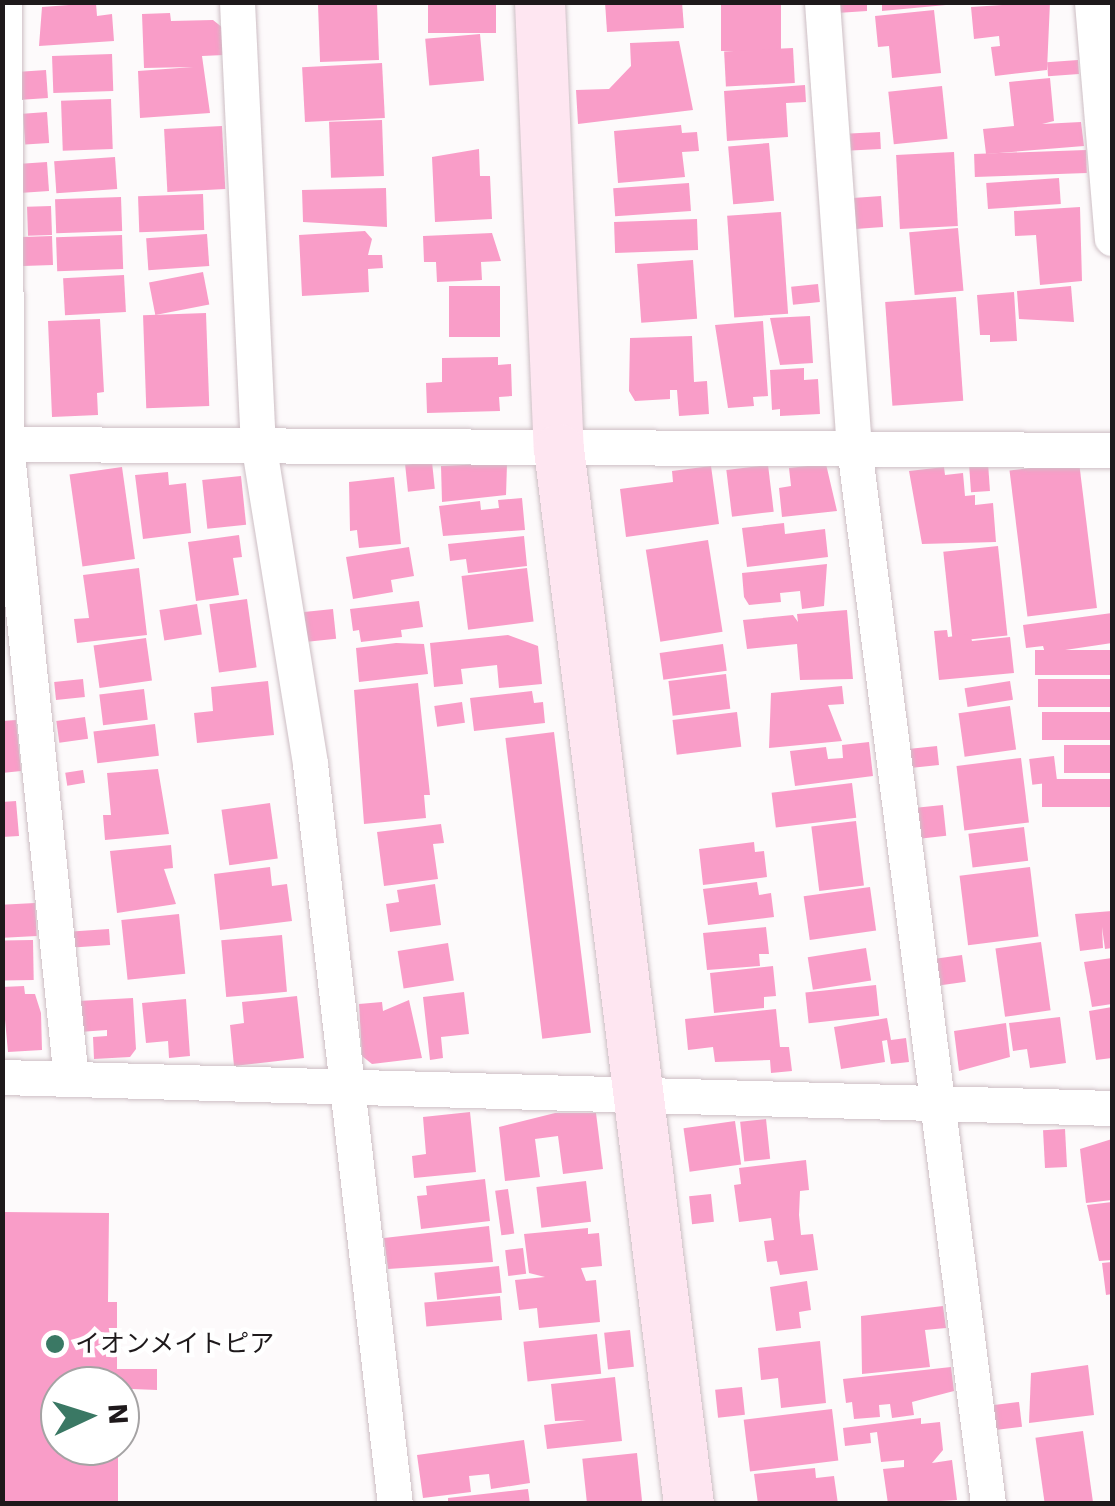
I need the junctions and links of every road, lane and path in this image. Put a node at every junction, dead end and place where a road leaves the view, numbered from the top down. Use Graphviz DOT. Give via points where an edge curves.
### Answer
graph roads {
  1 [pos="4,2"];
  2 [pos="237,2"];
  3 [pos="540,2"];
  4 [pos="822,2"];
  5 [pos="1092,2"];
  6 [pos="1112,238"];
  7 [pos="258,442"];
  8 [pos="6,444"];
  9 [pos="854,447"];
  10 [pos="559,449"];
  11 [pos="1112,450"];
  12 [pos="16,638"];
  13 [pos="2,1078"];
  14 [pos="70,1079"];
  15 [pos="344,1084"];
  16 [pos="638,1098"];
  17 [pos="935,1102"];
  18 [pos="1112,1108"];
  19 [pos="395,1504"];
  20 [pos="690,1504"];
  21 [pos="988,1504"];
  1 -- 8 [label="street"];
  2 -- 7 [label="street"];
  3 -- 10 [label="street"];
  4 -- 9 [label="street"];
  5 -- 6 [label="street"];
  7 -- 8 [label="street"];
  7 -- 10 [label="street"];
  7 -- 15 [label="street" via="310,764"];
  8 -- 12 [label="street"];
  9 -- 10 [label="street"];
  9 -- 11 [label="street"];
  9 -- 17 [label="street"];
  10 -- 16 [label="street"];
  12 -- 14 [label="street"];
  13 -- 14 [label="street"];
  14 -- 15 [label="street"];
  15 -- 16 [label="street"];
  15 -- 19 [label="street"];
  16 -- 17 [label="street"];
  16 -- 20 [label="street"];
  17 -- 18 [label="street"];
  17 -- 21 [label="street"];
}
